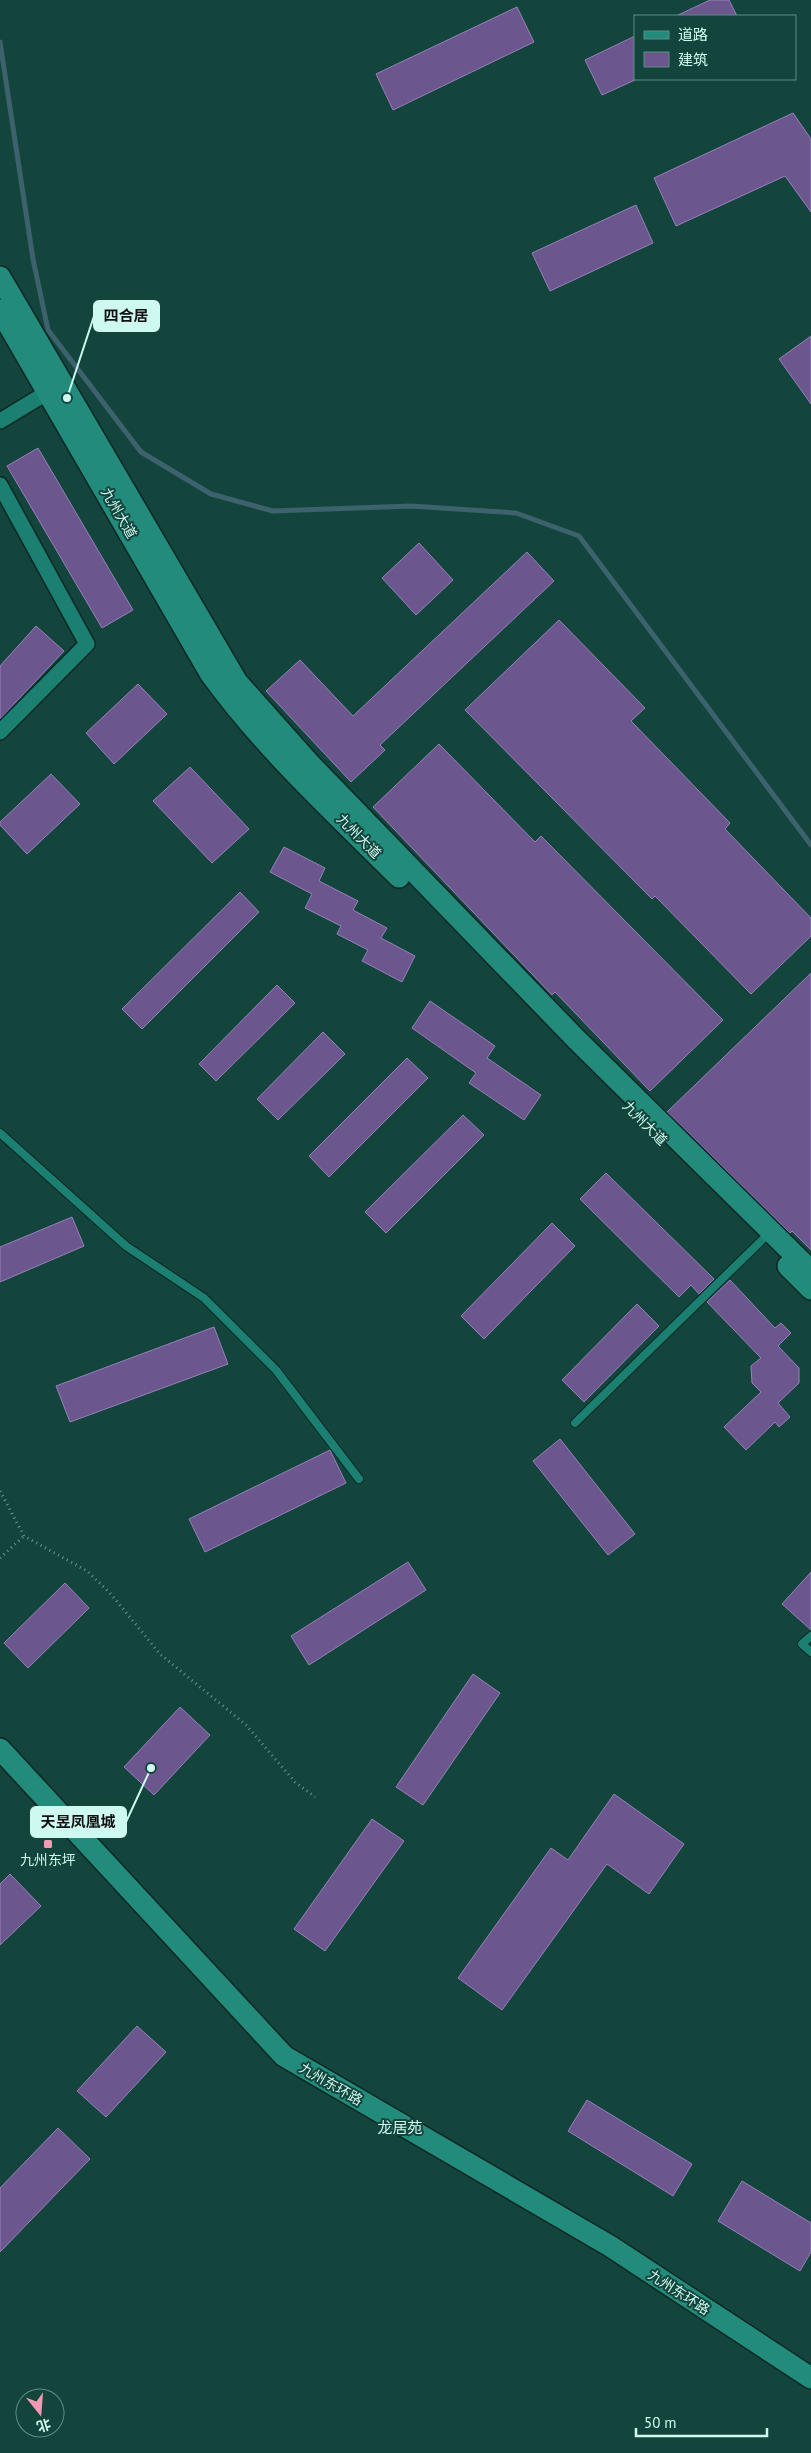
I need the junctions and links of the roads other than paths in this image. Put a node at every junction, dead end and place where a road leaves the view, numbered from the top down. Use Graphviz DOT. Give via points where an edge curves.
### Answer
graph roads {
  1 [pos="0,276"];
  2 [pos="0,310"];
  3 [pos="48,392"];
  4 [pos="0,421"];
  5 [pos="0,485"];
  6 [pos="0,732"];
  7 [pos="0,1133"];
  8 [pos="762,1240"];
  9 [pos="811,1271"];
  10 [pos="811,1289"];
  11 [pos="575,1423"];
  12 [pos="359,1479"];
  13 [pos="811,1636"];
  14 [pos="811,1652"];
  15 [pos="0,1749"];
  16 [pos="811,2378"];
  1 -- 9 [label="main road" via="237,682 316,770 570,1032"];
  2 -- 3 [label="main road, 九州大道"];
  3 -- 4 [label="street"];
  3 -- 8 [label="main road, 九州大道" via="187,634 229,700 277,754"];
  5 -- 6 [label="street" via="87,644"];
  7 -- 12 [label="lane" via="126,1246 204,1298 276,1370"];
  8 -- 10 [label="main road, 九州大道"];
  8 -- 11 [label="lane"];
  13 -- 14 [label="lane" via="802,1644"];
  15 -- 16 [label="main road, 九州东环路" via="284,2056 610,2246"];
}
